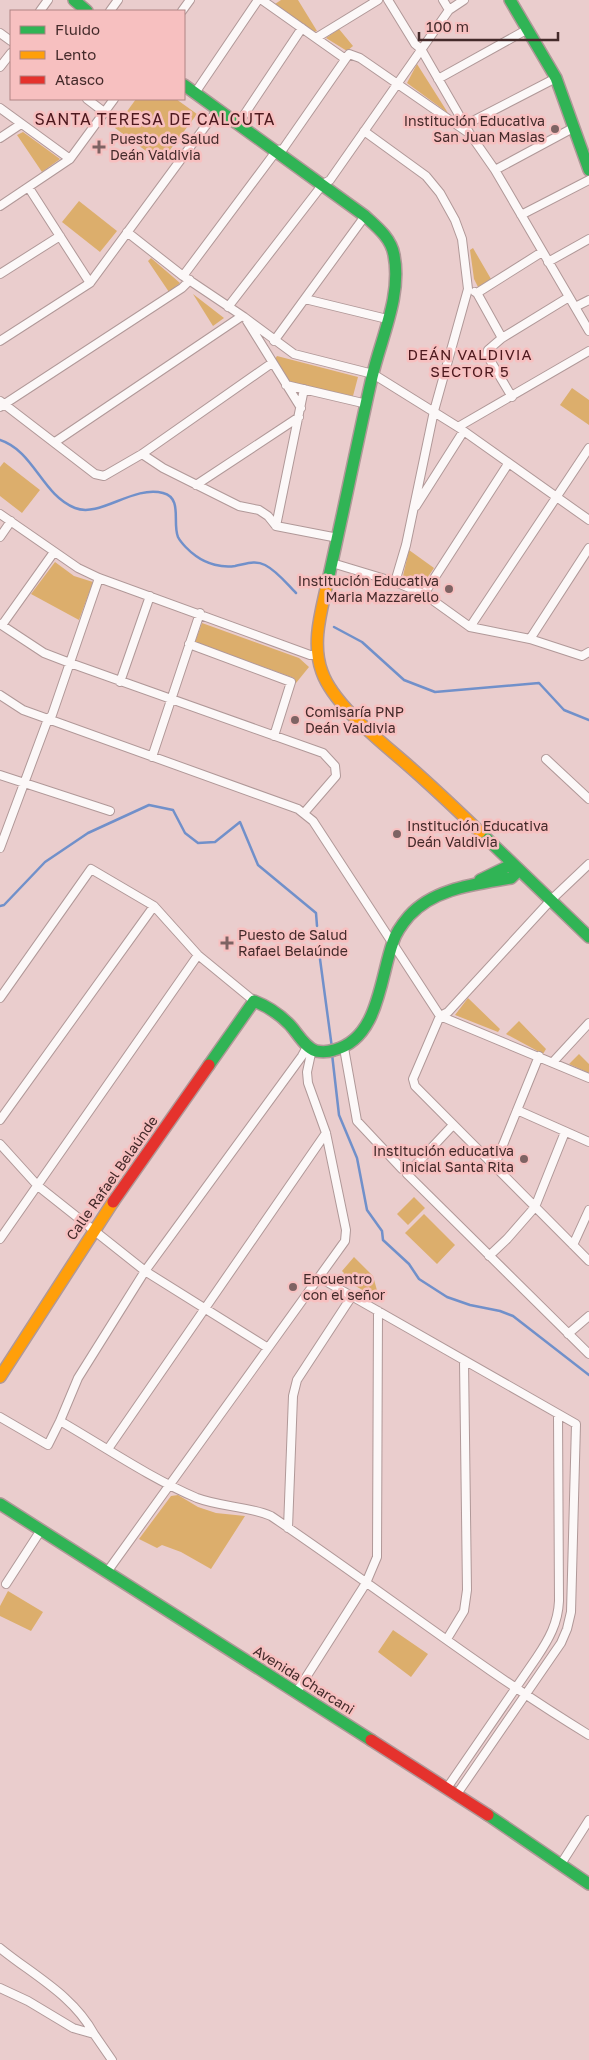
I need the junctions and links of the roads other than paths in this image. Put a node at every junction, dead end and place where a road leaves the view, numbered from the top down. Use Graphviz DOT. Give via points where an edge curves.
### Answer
graph roads {
  1 [pos="74,0"];
  2 [pos="378,0"];
  3 [pos="388,0"];
  4 [pos="443,0"];
  5 [pos="464,0"];
  6 [pos="510,0"];
  7 [pos="265,1"];
  8 [pos="86,10"];
  9 [pos="449,10"];
  10 [pos="302,28"];
  11 [pos="528,29"];
  12 [pos="316,38"];
  13 [pos="421,49"];
  14 [pos="10,54"];
  15 [pos="344,58"];
  16 [pos="0,68"];
  17 [pos="556,78"];
  18 [pos="438,79"];
  19 [pos="397,85"];
  20 [pos="185,86"];
  21 [pos="195,93"];
  22 [pos="88,100"];
  23 [pos="113,100"];
  24 [pos="0,108"];
  25 [pos="218,108"];
  26 [pos="104,112"];
  27 [pos="21,124"];
  28 [pos="238,124"];
  29 [pos="465,125"];
  30 [pos="573,128"];
  31 [pos="364,131"];
  32 [pos="470,134"];
  33 [pos="0,138"];
  34 [pos="277,150"];
  35 [pos="70,159"];
  36 [pos="495,170"];
  37 [pos="589,170"];
  38 [pos="589,180"];
  39 [pos="323,184"];
  40 [pos="30,188"];
  41 [pos="0,206"];
  42 [pos="521,215"];
  43 [pos="366,216"];
  44 [pos="127,232"];
  45 [pos="60,236"];
  46 [pos="589,239"];
  47 [pos="542,252"];
  48 [pos="548,262"];
  49 [pos="0,274"];
  50 [pos="186,278"];
  51 [pos="90,283"];
  52 [pos="468,288"];
  53 [pos="477,293"];
  54 [pos="569,297"];
  55 [pos="305,299"];
  56 [pos="589,300"];
  57 [pos="228,307"];
  58 [pos="575,307"];
  59 [pos="243,317"];
  60 [pos="387,319"];
  61 [pos="589,331"];
  62 [pos="502,338"];
  63 [pos="0,341"];
  64 [pos="274,341"];
  65 [pos="589,352"];
  66 [pos="272,363"];
  67 [pos="373,374"];
  68 [pos="286,386"];
  69 [pos="304,389"];
  70 [pos="512,397"];
  71 [pos="1,404"];
  72 [pos="367,404"];
  73 [pos="301,408"];
  74 [pos="434,412"];
  75 [pos="299,417"];
  76 [pos="461,430"];
  77 [pos="55,442"];
  78 [pos="589,448"];
  79 [pos="142,454"];
  80 [pos="508,464"];
  81 [pos="196,485"];
  82 [pos="555,497"];
  83 [pos="413,511"];
  84 [pos="0,514"];
  85 [pos="589,520"];
  86 [pos="11,521"];
  87 [pos="276,526"];
  88 [pos="0,537"];
  89 [pos="338,538"];
  90 [pos="589,548"];
  91 [pos="54,552"];
  92 [pos="332,563"];
  93 [pos="99,578"];
  94 [pos="395,582"];
  95 [pos="424,594"];
  96 [pos="150,596"];
  97 [pos="200,613"];
  98 [pos="1,624"];
  99 [pos="470,627"];
  100 [pos="530,639"];
  101 [pos="189,644"];
  102 [pos="589,652"];
  103 [pos="318,655"];
  104 [pos="70,663"];
  105 [pos="120,682"];
  106 [pos="0,695"];
  107 [pos="172,699"];
  108 [pos="48,719"];
  109 [pos="274,736"];
  110 [pos="152,757"];
  111 [pos="546,759"];
  112 [pos="0,775"];
  113 [pos="25,783"];
  114 [pos="587,797"];
  115 [pos="110,811"];
  116 [pos="304,813"];
  117 [pos="495,847"];
  118 [pos="0,848"];
  119 [pos="589,864"];
  120 [pos="514,866"];
  121 [pos="501,876"];
  122 [pos="538,890"];
  123 [pos="551,900"];
  124 [pos="154,906"];
  125 [pos="589,937"];
  126 [pos="391,943"];
  127 [pos="198,956"];
  128 [pos="0,998"];
  129 [pos="254,1001"];
  130 [pos="440,1016"];
  131 [pos="589,1023"];
  132 [pos="314,1049"];
  133 [pos="340,1049"];
  134 [pos="539,1056"];
  135 [pos="552,1062"];
  136 [pos="589,1078"];
  137 [pos="517,1110"];
  138 [pos="0,1120"];
  139 [pos="453,1125"];
  140 [pos="565,1132"];
  141 [pos="326,1133"];
  142 [pos="589,1142"];
  143 [pos="0,1144"];
  144 [pos="494,1167"];
  145 [pos="402,1169"];
  146 [pos="38,1186"];
  147 [pos="535,1207"];
  148 [pos="589,1210"];
  149 [pos="93,1231"];
  150 [pos="0,1239"];
  151 [pos="573,1245"];
  152 [pos="489,1256"];
  153 [pos="589,1261"];
  154 [pos="145,1271"];
  155 [pos="320,1278"];
  156 [pos="352,1296"];
  157 [pos="205,1310"];
  158 [pos="378,1312"];
  159 [pos="589,1316"];
  160 [pos="568,1334"];
  161 [pos="268,1348"];
  162 [pos="589,1354"];
  163 [pos="464,1361"];
  164 [pos="0,1376"];
  165 [pos="558,1414"];
  166 [pos="0,1417"];
  167 [pos="60,1421"];
  168 [pos="108,1449"];
  169 [pos="170,1484"];
  170 [pos="0,1504"];
  171 [pos="288,1528"];
  172 [pos="41,1530"];
  173 [pos="107,1572"];
  174 [pos="366,1583"];
  175 [pos="6,1584"];
  176 [pos="447,1639"];
  177 [pos="515,1688"];
  178 [pos="296,1692"];
  179 [pos="525,1696"];
  180 [pos="589,1736"];
  181 [pos="452,1791"];
  182 [pos="589,1820"];
  183 [pos="561,1864"];
  184 [pos="589,1884"];
  185 [pos="0,1948"];
  186 [pos="0,1988"];
  187 [pos="94,2034"];
  188 [pos="112,2060"];
  1 -- 8 [label="street"];
  2 -- 12 [label="street"];
  3 -- 13 [label="street"];
  4 -- 9 [label="street"];
  5 -- 9 [label="street"];
  6 -- 11 [label="street"];
  7 -- 10 [label="street"];
  7 -- 21 [label="street"];
  9 -- 13 [label="street"];
  10 -- 12 [label="street"];
  10 -- 28 [label="street"];
  11 -- 17 [label="street"];
  11 -- 18 [label="street"];
  12 -- 15 [label="street"];
  13 -- 18 [label="street"];
  13 -- 19 [label="street"];
  14 -- 16 [label="street"];
  15 -- 19 [label="street" via="354,54"];
  15 -- 34 [label="street" via="283,149"];
  17 -- 29 [label="street"];
  17 -- 30 [label="street"];
  18 -- 29 [label="street"];
  19 -- 31 [label="street"];
  19 -- 32 [label="street"];
  20 -- 21 [label="street"];
  21 -- 25 [label="street"];
  22 -- 26 [label="street"];
  23 -- 26 [label="street"];
  24 -- 27 [label="street"];
  25 -- 28 [label="street"];
  25 -- 44 [label="street"];
  26 -- 35 [label="street"];
  27 -- 33 [label="street"];
  27 -- 35 [label="street"];
  28 -- 34 [label="street"];
  29 -- 32 [label="street"];
  30 -- 36 [label="street"];
  30 -- 37 [label="street"];
  31 -- 39 [label="street" via="330,180"];
  31 -- 52 [label="street" via="426,176 440,193 462,239"];
  32 -- 36 [label="street"];
  34 -- 39 [label="street"];
  34 -- 50 [label="street"];
  35 -- 40 [label="street"];
  36 -- 42 [label="street"];
  38 -- 42 [label="street"];
  39 -- 43 [label="street"];
  39 -- 57 [label="street"];
  40 -- 41 [label="street"];
  40 -- 45 [label="street"];
  42 -- 47 [label="street"];
  43 -- 55 [label="street"];
  43 -- 60 [label="street" via="382,230 394,255 395,277"];
  44 -- 50 [label="street"];
  44 -- 51 [label="street"];
  45 -- 49 [label="street"];
  45 -- 51 [label="street"];
  46 -- 48 [label="street"];
  47 -- 48 [label="street"];
  47 -- 53 [label="street"];
  48 -- 54 [label="street"];
  50 -- 57 [label="street"];
  50 -- 71 [label="street" via="182,288"];
  51 -- 63 [label="street"];
  52 -- 53 [label="street"];
  52 -- 74 [label="street"];
  53 -- 62 [label="street"];
  54 -- 58 [label="street"];
  54 -- 62 [label="street"];
  55 -- 60 [label="street"];
  55 -- 64 [label="street"];
  56 -- 58 [label="street"];
  57 -- 59 [label="street"];
  58 -- 61 [label="street"];
  59 -- 64 [label="street"];
  59 -- 66 [label="street"];
  59 -- 77 [label="street"];
  60 -- 67 [label="street"];
  62 -- 70 [label="street" via="488,350 487,355"];
  64 -- 67 [label="street" via="294,354"];
  65 -- 70 [label="street"];
  66 -- 68 [label="street"];
  66 -- 79 [label="street"];
  67 -- 72 [label="street"];
  67 -- 74 [label="street"];
  68 -- 69 [label="street"];
  68 -- 73 [label="street"];
  69 -- 72 [label="street"];
  69 -- 73 [label="street"];
  70 -- 76 [label="street"];
  71 -- 77 [label="street"];
  72 -- 89 [label="street"];
  73 -- 75 [label="street"];
  74 -- 76 [label="street"];
  74 -- 83 [label="street"];
  75 -- 81 [label="street"];
  75 -- 87 [label="street"];
  76 -- 80 [label="street"];
  76 -- 83 [label="street"];
  77 -- 79 [label="street" via="104,476"];
  78 -- 82 [label="street"];
  79 -- 81 [label="street"];
  80 -- 82 [label="street"];
  80 -- 95 [label="street"];
  81 -- 87 [label="street" via="239,506 259,510"];
  82 -- 85 [label="street"];
  82 -- 99 [label="street"];
  83 -- 94 [label="street"];
  84 -- 86 [label="street"];
  86 -- 88 [label="street"];
  86 -- 91 [label="street"];
  87 -- 89 [label="street"];
  89 -- 92 [label="street"];
  90 -- 100 [label="street"];
  91 -- 93 [label="street"];
  91 -- 98 [label="street"];
  92 -- 94 [label="street"];
  92 -- 103 [label="street" via="319,622"];
  93 -- 96 [label="street"];
  93 -- 104 [label="street"];
  94 -- 95 [label="street"];
  95 -- 99 [label="street"];
  96 -- 97 [label="street"];
  96 -- 105 [label="street"];
  97 -- 101 [label="street"];
  97 -- 103 [label="street" via="310,655"];
  98 -- 104 [label="street" via="44,653"];
  99 -- 100 [label="street"];
  100 -- 102 [label="street" via="582,656"];
  101 -- 107 [label="street"];
  101 -- 109 [label="street" via="292,682"];
  103 -- 117 [label="street" via="324,678 348,710"];
  104 -- 105 [label="street"];
  104 -- 108 [label="street"];
  105 -- 107 [label="street"];
  106 -- 108 [label="street" via="23,710"];
  107 -- 109 [label="street"];
  107 -- 110 [label="street"];
  108 -- 110 [label="street"];
  108 -- 113 [label="street"];
  109 -- 116 [label="street" via="317,750 335,766 336,776"];
  110 -- 116 [label="street"];
  111 -- 114 [label="street"];
  112 -- 113 [label="street"];
  113 -- 115 [label="street"];
  113 -- 118 [label="street"];
  116 -- 126 [label="street" via="313,821"];
  117 -- 120 [label="street"];
  117 -- 121 [label="street"];
  119 -- 123 [label="street"];
  120 -- 121 [label="street" via="512,878"];
  120 -- 122 [label="street"];
  121 -- 122 [label="street"];
  121 -- 126 [label="street" via="432,898 406,918"];
  122 -- 123 [label="street"];
  123 -- 125 [label="street"];
  123 -- 130 [label="street" via="448,1012"];
  124 -- 127 [label="street"];
  124 -- 128 [label="street" via="91,869"];
  124 -- 138 [label="street"];
  126 -- 130 [label="street"];
  126 -- 133 [label="street" via="391,953 370,1018 362,1032"];
  127 -- 129 [label="street"];
  127 -- 146 [label="street"];
  129 -- 132 [label="street" via="264,1004 285,1020"];
  129 -- 149 [label="street, Calle Rafael Belaúnde"];
  130 -- 134 [label="street"];
  130 -- 139 [label="street" via="412,1079 413,1084"];
  131 -- 135 [label="street"];
  132 -- 133 [label="street"];
  132 -- 141 [label="street" via="307,1072 308,1083"];
  132 -- 154 [label="street" via="302,1056"];
  133 -- 145 [label="street" via="357,1121"];
  134 -- 135 [label="street"];
  134 -- 137 [label="street"];
  135 -- 136 [label="street"];
  137 -- 140 [label="street"];
  137 -- 144 [label="street"];
  139 -- 144 [label="street"];
  139 -- 152 [label="street" via="407,1174"];
  140 -- 142 [label="street"];
  140 -- 147 [label="street"];
  141 -- 155 [label="street" via="346,1230 345,1241"];
  141 -- 157 [label="street"];
  143 -- 146 [label="street"];
  144 -- 147 [label="street"];
  146 -- 149 [label="street"];
  146 -- 150 [label="street"];
  147 -- 151 [label="street"];
  147 -- 152 [label="street"];
  148 -- 151 [label="street"];
  149 -- 154 [label="street"];
  149 -- 164 [label="street, Calle Rafael Belaúnde"];
  151 -- 153 [label="street"];
  152 -- 160 [label="street"];
  154 -- 157 [label="street"];
  154 -- 167 [label="street" via="78,1378"];
  155 -- 156 [label="street"];
  155 -- 161 [label="street"];
  156 -- 158 [label="street"];
  156 -- 171 [label="street" via="297,1380 293,1396"];
  157 -- 161 [label="street"];
  157 -- 168 [label="street"];
  158 -- 163 [label="street"];
  158 -- 174 [label="street" via="377,1557"];
  159 -- 160 [label="street"];
  160 -- 162 [label="street"];
  161 -- 169 [label="street"];
  163 -- 165 [label="street"];
  163 -- 176 [label="street" via="466,1590 464,1611"];
  165 -- 177 [label="street" via="558,1613 550,1637"];
  165 -- 179 [label="street" via="576,1424 571,1612 561,1643"];
  166 -- 167 [label="street" via="48,1445"];
  167 -- 168 [label="street"];
  168 -- 169 [label="street"];
  169 -- 171 [label="street" via="215,1504 256,1510"];
  169 -- 173 [label="street"];
  170 -- 172 [label="street, Avenida Charcani"];
  171 -- 174 [label="street"];
  172 -- 173 [label="street, Avenida Charcani"];
  172 -- 175 [label="street"];
  173 -- 178 [label="street, Avenida Charcani"];
  174 -- 176 [label="street"];
  174 -- 178 [label="street"];
  176 -- 177 [label="street"];
  177 -- 179 [label="street"];
  177 -- 181 [label="street"];
  178 -- 181 [label="street, Avenida Charcani"];
  179 -- 180 [label="street"];
  179 -- 181 [label="street"];
  181 -- 183 [label="street, Avenida Charcani"];
  182 -- 183 [label="street"];
  183 -- 184 [label="street, Avenida Charcani"];
  185 -- 187 [label="street" via="73,2005"];
  186 -- 187 [label="street" via="73,2028"];
  187 -- 188 [label="street"];
}
